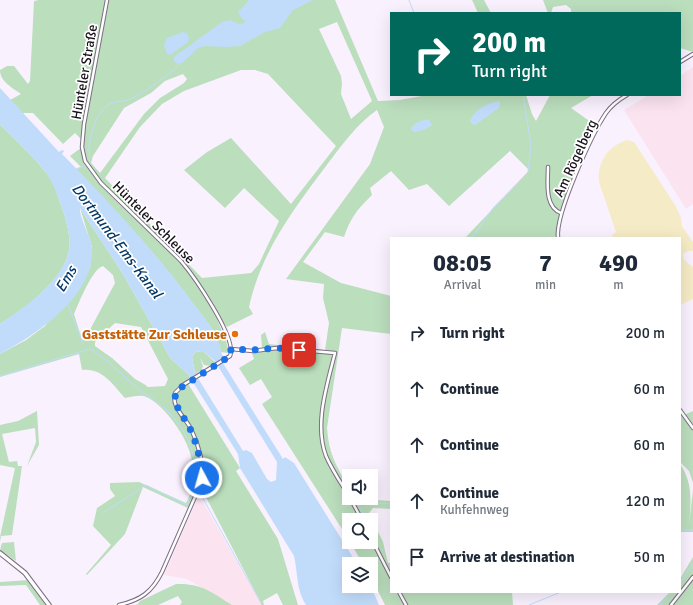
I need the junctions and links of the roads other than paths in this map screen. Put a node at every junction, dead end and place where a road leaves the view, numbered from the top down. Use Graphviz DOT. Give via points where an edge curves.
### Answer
graph roads {
  1 [pos="107,0"];
  2 [pos="693,54"];
  3 [pos="681,61"];
  4 [pos="626,96"];
  5 [pos="87,165"];
  6 [pos="548,167"];
  7 [pos="561,213"];
  8 [pos="558,237"];
  9 [pos="231,349"];
  10 [pos="681,411"];
  11 [pos="693,428"];
  12 [pos="342,485"];
  13 [pos="377,549"];
  14 [pos="0,553"];
  15 [pos="390,575"];
  16 [pos="693,577"];
  17 [pos="681,592"];
  18 [pos="400,593"];
  19 [pos="680,593"];
  20 [pos="50,605"];
  21 [pos="119,605"];
  22 [pos="406,605"];
  23 [pos="671,605"];
  1 -- 5 [label="street, Hünteler Straße" via="84,124 82,147"];
  2 -- 3 [label="street"];
  4 -- 7 [label="street, Am Rögelberg" via="604,117"];
  5 -- 9 [label="street, Hünteler Schleuse" via="100,183 191,272 223,325"];
  6 -- 7 [label="street" via="550,203 555,211"];
  7 -- 8 [label="street, Am Rögelberg"];
  9 -- 12 [label="street" via="277,348 335,353 321,430 326,456"];
  9 -- 21 [label="street" via="230,356 187,382 175,393 174,401 193,434 202,466 202,481 155,585 143,597"];
  10 -- 11 [label="street"];
  13 -- 15 [label="street"];
  14 -- 20 [label="street" via="25,573"];
  16 -- 17 [label="street"];
  18 -- 22 [label="street"];
  19 -- 23 [label="street"];
}
